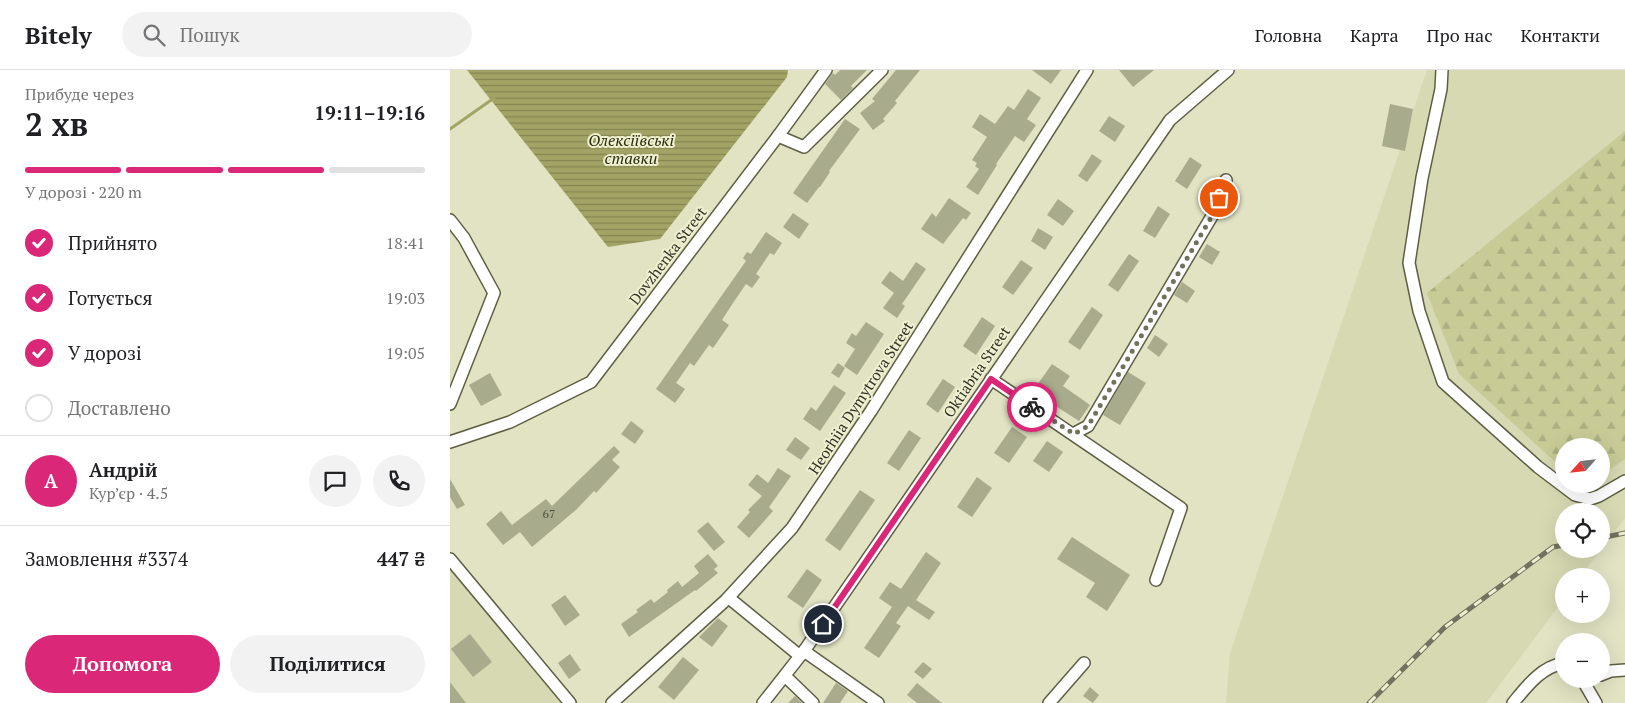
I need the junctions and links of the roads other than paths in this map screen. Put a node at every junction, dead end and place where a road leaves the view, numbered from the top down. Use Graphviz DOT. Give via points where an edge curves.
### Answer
graph roads {
  1 [pos="826,70"];
  2 [pos="882,70"];
  3 [pos="1087,70"];
  4 [pos="1228,70"];
  5 [pos="1442,70"];
  6 [pos="778,136"];
  7 [pos="1226,180"];
  8 [pos="450,220"];
  9 [pos="991,379"];
  10 [pos="450,404"];
  11 [pos="1074,434"];
  12 [pos="450,442"];
  13 [pos="1625,481"];
  14 [pos="450,559"];
  15 [pos="1156,580"];
  16 [pos="728,598"];
  17 [pos="802,653"];
  18 [pos="1084,663"];
  19 [pos="1555,665"];
  20 [pos="1625,670"];
  21 [pos="1610,672"];
  22 [pos="785,676"];
  23 [pos="1589,688"];
  24 [pos="570,703"];
  25 [pos="612,703"];
  26 [pos="763,703"];
  27 [pos="813,703"];
  28 [pos="878,703"];
  29 [pos="1049,703"];
  30 [pos="1513,703"];
  31 [pos="1596,703"];
  1 -- 6 [label="street, Dovzhenka Street"];
  2 -- 6 [label="street" via="804,147"];
  3 -- 16 [label="street, Heorhiia Dymytrova Street" via="872,411 792,528"];
  4 -- 9 [label="street, Oktiabria Street" via="1170,120"];
  5 -- 13 [label="street" via="1409,262 1419,311 1444,382 1538,467 1575,495 1590,499"];
  6 -- 12 [label="street, Dovzhenka Street" via="591,382 510,422"];
  7 -- 11 [label="street" via="1212,216 1088,426"];
  8 -- 10 [label="street" via="464,238 494,293"];
  9 -- 11 [label="street"];
  9 -- 17 [label="street, Oktiabria Street"];
  11 -- 15 [label="street" via="1181,508"];
  14 -- 24 [label="street"];
  16 -- 17 [label="street"];
  16 -- 25 [label="street, Heorhiia Dymytrova Street"];
  17 -- 22 [label="street, Oktiabria Street"];
  17 -- 28 [label="street"];
  18 -- 29 [label="street"];
  19 -- 30 [label="street" via="1541,672"];
  20 -- 21 [label="street"];
  22 -- 26 [label="street, Oktiabria Street"];
  22 -- 27 [label="street"];
  23 -- 31 [label="street"];
}
